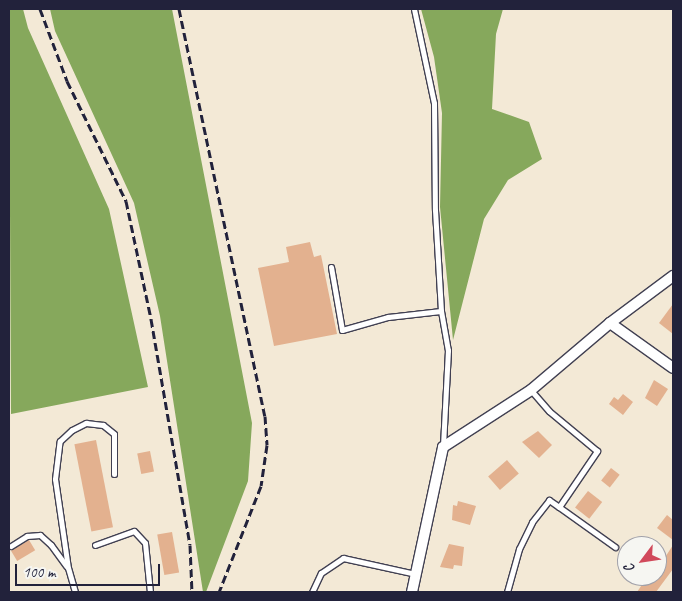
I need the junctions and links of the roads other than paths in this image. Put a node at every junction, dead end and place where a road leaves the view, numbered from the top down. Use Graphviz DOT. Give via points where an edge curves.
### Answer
graph roads {
  1 [pos="414,9"];
  2 [pos="332,267"];
  3 [pos="673,276"];
  4 [pos="441,311"];
  5 [pos="610,323"];
  6 [pos="673,368"];
  7 [pos="531,390"];
  8 [pos="443,447"];
  9 [pos="114,474"];
  10 [pos="559,507"];
  11 [pos="95,545"];
  12 [pos="11,546"];
  13 [pos="615,547"];
  14 [pos="68,568"];
  15 [pos="416,574"];
  16 [pos="74,592"];
  17 [pos="150,592"];
  18 [pos="312,592"];
  19 [pos="412,592"];
  20 [pos="507,592"];
  1 -- 4 [label="lane" via="434,103 435,210"];
  2 -- 4 [label="lane" via="342,330 388,317"];
  3 -- 5 [label="street"];
  4 -- 8 [label="lane" via="448,350"];
  5 -- 6 [label="street"];
  5 -- 7 [label="street"];
  7 -- 8 [label="street"];
  7 -- 10 [label="lane" via="549,411 597,451"];
  8 -- 15 [label="street"];
  9 -- 14 [label="lane" via="114,434 103,425 86,423 60,441 55,479"];
  10 -- 13 [label="lane"];
  10 -- 20 [label="lane" via="549,500 532,522 519,549"];
  11 -- 17 [label="lane" via="134,531 145,543"];
  12 -- 14 [label="lane" via="27,536 40,535 51,544"];
  14 -- 16 [label="lane"];
  15 -- 18 [label="lane" via="344,558 321,573"];
  15 -- 19 [label="street"];
}
